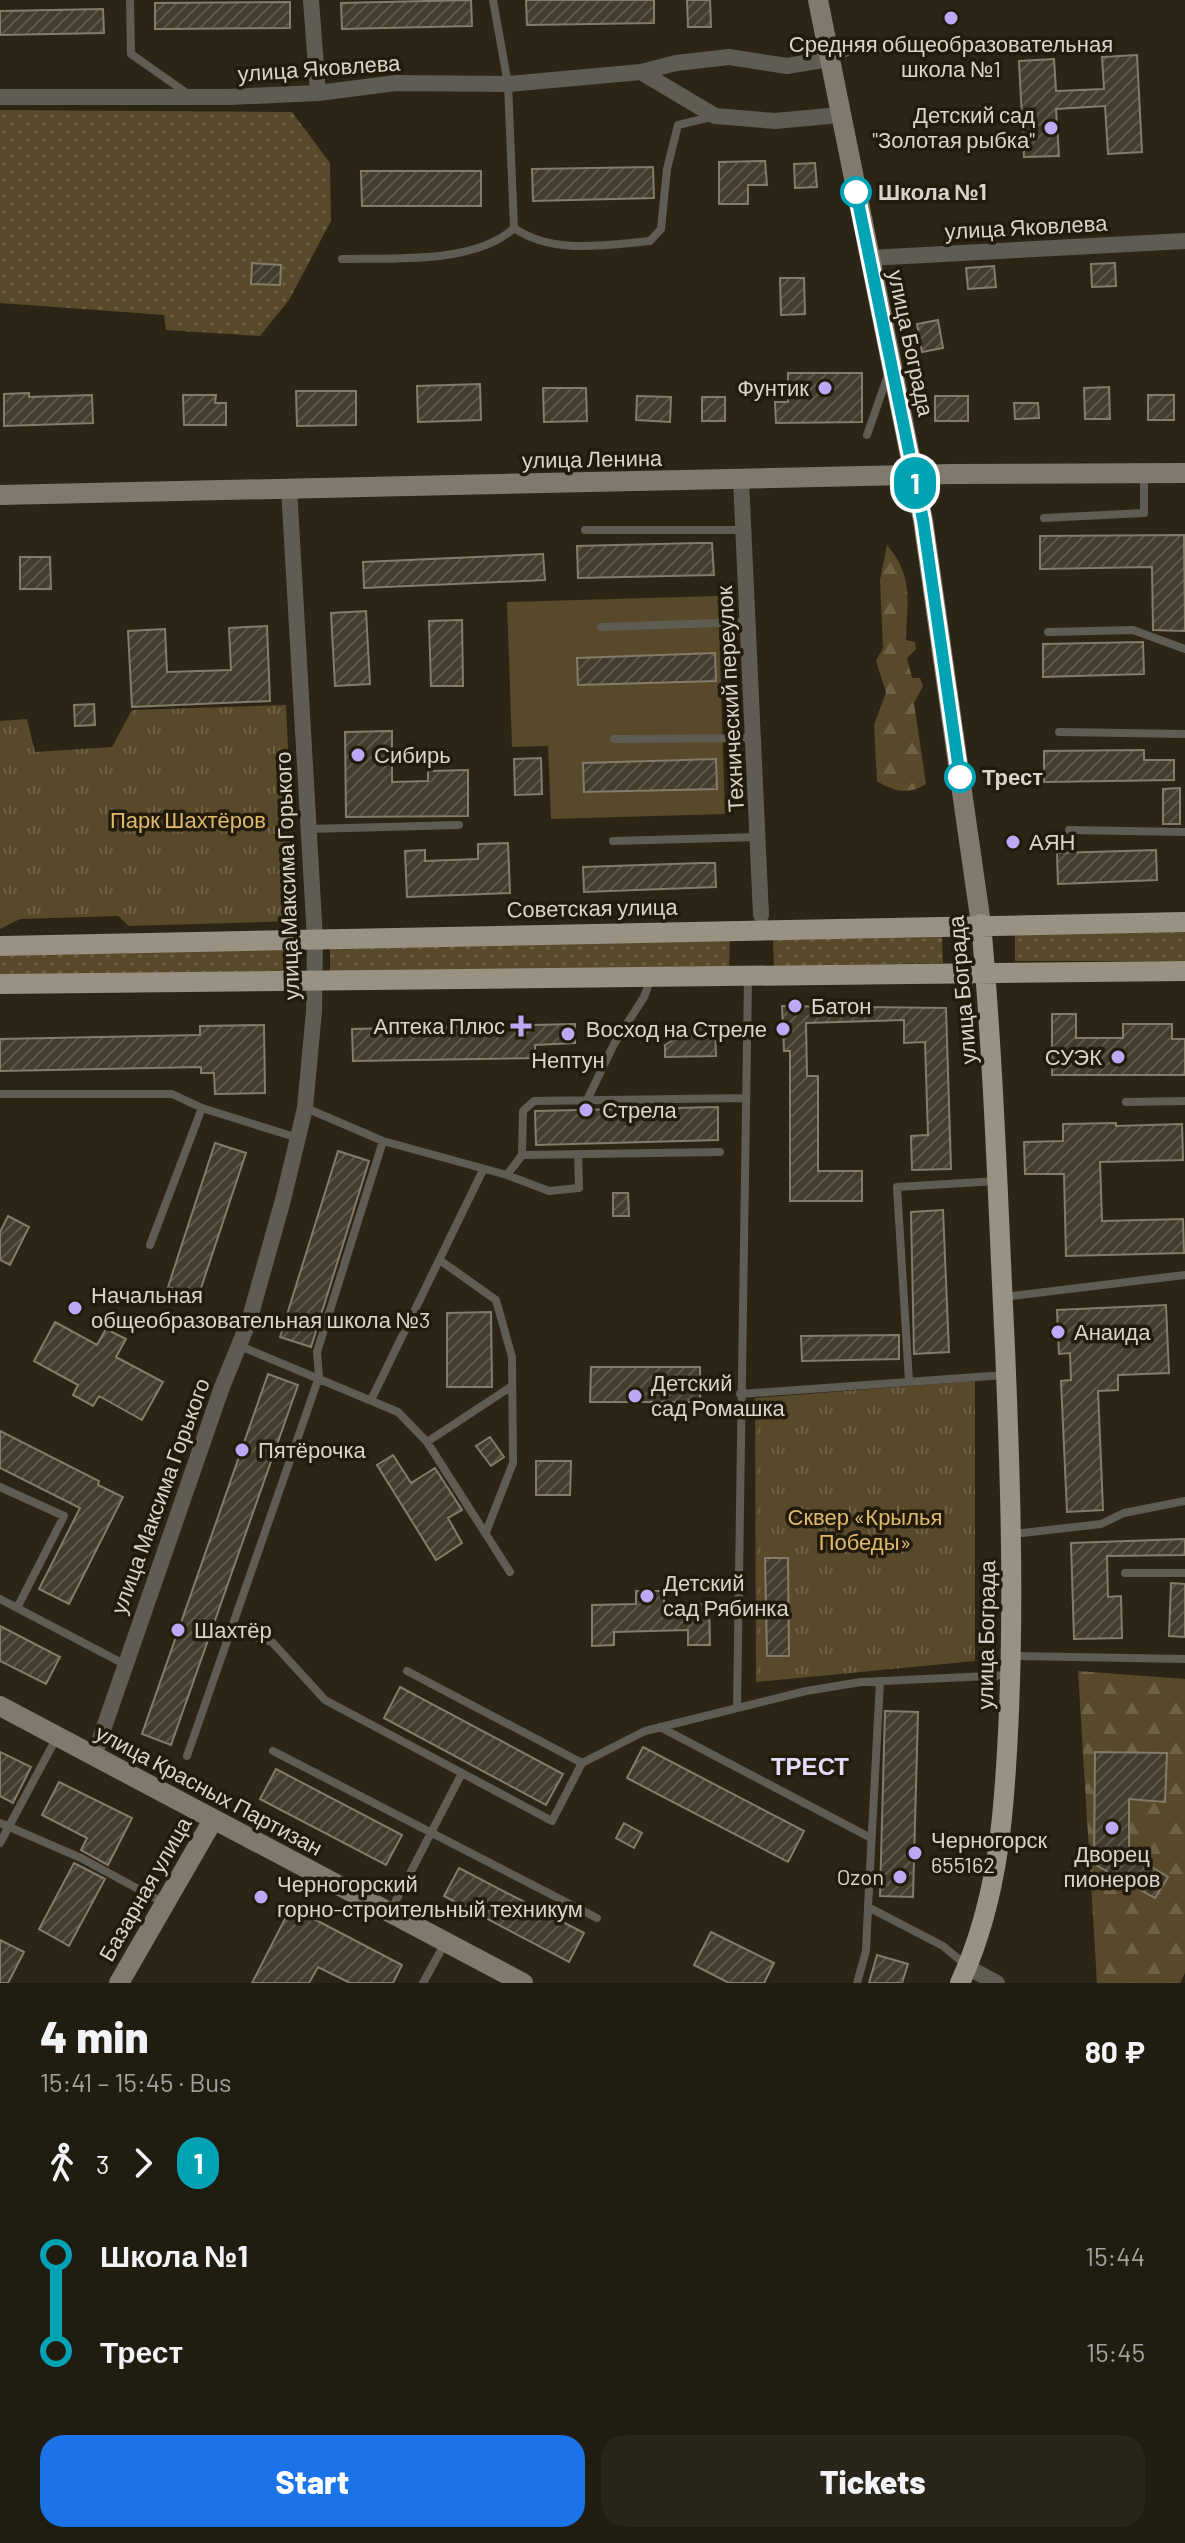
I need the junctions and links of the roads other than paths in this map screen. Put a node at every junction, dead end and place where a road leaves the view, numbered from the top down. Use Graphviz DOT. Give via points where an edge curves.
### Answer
graph roads {
  1 [pos="130,0"];
  2 [pos="311,0"];
  3 [pos="493,0"];
  4 [pos="818,0"];
  5 [pos="979,42"];
  6 [pos="829,59"];
  7 [pos="641,72"];
  8 [pos="508,84"];
  9 [pos="318,93"];
  10 [pos="0,97"];
  11 [pos="192,97"];
  12 [pos="840,115"];
  13 [pos="715,116"];
  14 [pos="514,228"];
  15 [pos="1185,241"];
  16 [pos="869,258"];
  17 [pos="342,259"];
  18 [pos="891,367"];
  19 [pos="867,435"];
  20 [pos="1185,473"];
  21 [pos="1144,474"];
  22 [pos="914,476"];
  23 [pos="741,480"];
  24 [pos="289,488"];
  25 [pos="0,495"];
  26 [pos="1044,518"];
  27 [pos="585,530"];
  28 [pos="743,530"];
  29 [pos="748,622"];
  30 [pos="601,627"];
  31 [pos="1048,632"];
  32 [pos="1185,649"];
  33 [pos="1059,732"];
  34 [pos="1185,734"];
  35 [pos="754,738"];
  36 [pos="614,739"];
  37 [pos="459,825"];
  38 [pos="309,829"];
  39 [pos="1069,830"];
  40 [pos="1185,832"];
  41 [pos="760,837"];
  42 [pos="613,841"];
  43 [pos="761,915"];
  44 [pos="1185,922"];
  45 [pos="981,924"];
  46 [pos="315,939"];
  47 [pos="0,946"];
  48 [pos="1185,971"];
  49 [pos="986,972"];
  50 [pos="748,976"];
  51 [pos="651,977"];
  52 [pos="314,981"];
  53 [pos="0,984"];
  54 [pos="0,1094"];
  55 [pos="745,1098"];
  56 [pos="587,1100"];
  57 [pos="1185,1101"];
  58 [pos="1126,1102"];
  59 [pos="202,1108"];
  60 [pos="305,1108"];
  61 [pos="299,1138"];
  62 [pos="383,1141"];
  63 [pos="720,1152"];
  64 [pos="578,1154"];
  65 [pos="522,1155"];
  66 [pos="483,1170"];
  67 [pos="507,1175"];
  68 [pos="998,1181"];
  69 [pos="150,1245"];
  70 [pos="441,1261"];
  71 [pos="1185,1275"];
  72 [pos="1002,1297"];
  73 [pos="240,1346"];
  74 [pos="1006,1375"];
  75 [pos="319,1377"];
  76 [pos="909,1381"];
  77 [pos="512,1386"];
  78 [pos="740,1394"];
  79 [pos="372,1398"];
  80 [pos="427,1442"];
  81 [pos="0,1487"];
  82 [pos="1185,1501"];
  83 [pos="486,1532"];
  84 [pos="1012,1534"];
  85 [pos="510,1572"];
  86 [pos="1125,1573"];
  87 [pos="1185,1573"];
  88 [pos="0,1599"];
  89 [pos="17,1608"];
  90 [pos="231,1630"];
  91 [pos="1185,1659"];
  92 [pos="124,1664"];
  93 [pos="1012,1665"];
  94 [pos="407,1671"];
  95 [pos="880,1681"];
  96 [pos="0,1706"];
  97 [pos="737,1708"];
  98 [pos="660,1727"];
  99 [pos="57,1736"];
  100 [pos="273,1751"];
  101 [pos="94,1756"];
  102 [pos="187,1756"];
  103 [pos="582,1763"];
  104 [pos="462,1773"];
  105 [pos="213,1820"];
  106 [pos="0,1823"];
  107 [pos="9,1827"];
  108 [pos="431,1832"];
  109 [pos="871,1838"];
  110 [pos="0,1843"];
  111 [pos="165,1904"];
  112 [pos="868,1907"];
  113 [pos="389,1913"];
  114 [pos="597,1918"];
  115 [pos="446,1942"];
  116 [pos="964,1975"];
  117 [pos="119,1983"];
  118 [pos="423,1983"];
  119 [pos="523,1983"];
  120 [pos="857,1983"];
  121 [pos="997,1983"];
  1 -- 11 [label="lane" via="131,54"];
  2 -- 9 [label="street"];
  3 -- 8 [label="lane"];
  4 -- 6 [label="main road, улица Бограда"];
  5 -- 6 [label="lane" via="853,50"];
  6 -- 7 [label="street, улица Яковлева" via="787,66 729,57"];
  6 -- 12 [label="main road, улица Бограда"];
  7 -- 8 [label="street, улица Яковлева"];
  7 -- 13 [label="street"];
  8 -- 9 [label="street, улица Яковлева" via="396,83"];
  8 -- 14 [label="lane"];
  9 -- 11 [label="street, улица Яковлева"];
  10 -- 11 [label="street, улица Яковлева"];
  12 -- 13 [label="street" via="775,121"];
  12 -- 16 [label="main road, улица Бограда"];
  13 -- 14 [label="lane" via="678,125 661,229 650,241 583,247 530,239"];
  14 -- 17 [label="lane" via="499,242 432,257"];
  15 -- 16 [label="street, улица Яковлева"];
  16 -- 18 [label="main road, улица Бограда"];
  18 -- 19 [label="lane"];
  18 -- 22 [label="main road, улица Бограда"];
  20 -- 21 [label="main road, улица Ленина"];
  21 -- 22 [label="main road, улица Ленина"];
  21 -- 26 [label="lane" via="1144,513"];
  22 -- 23 [label="main road, улица Ленина"];
  22 -- 45 [label="main road, улица Бограда"];
  23 -- 24 [label="main road, улица Ленина"];
  23 -- 28 [label="street, Технический переулок"];
  24 -- 25 [label="main road, улица Ленина"];
  24 -- 38 [label="street, улица Максима Горького"];
  27 -- 28 [label="lane"];
  28 -- 29 [label="street, Технический переулок"];
  29 -- 30 [label="lane"];
  29 -- 35 [label="street, Технический переулок"];
  31 -- 32 [label="lane" via="1133,630"];
  33 -- 34 [label="lane"];
  35 -- 36 [label="lane"];
  35 -- 41 [label="street, Технический переулок"];
  37 -- 38 [label="lane"];
  38 -- 46 [label="street, улица Максима Горького"];
  39 -- 40 [label="lane"];
  41 -- 42 [label="lane"];
  41 -- 43 [label="street, Технический переулок"];
  44 -- 45 [label="main road, Советская улица"];
  45 -- 46 [label="main road, Советская улица"];
  45 -- 49 [label="main road, улица Бограда"];
  46 -- 47 [label="main road, Советская улица"];
  46 -- 52 [label="street, улица Максима Горького"];
  48 -- 49 [label="main road"];
  49 -- 50 [label="main road"];
  49 -- 68 [label="main road, улица Бограда"];
  50 -- 51 [label="main road"];
  50 -- 55 [label="lane"];
  51 -- 52 [label="main road"];
  51 -- 56 [label="lane"];
  52 -- 53 [label="main road"];
  52 -- 60 [label="street, улица Максима Горького"];
  54 -- 59 [label="lane" via="172,1094"];
  55 -- 56 [label="lane"];
  55 -- 78 [label="lane"];
  56 -- 65 [label="lane" via="534,1101 523,1111"];
  57 -- 58 [label="lane"];
  59 -- 61 [label="lane"];
  59 -- 69 [label="lane"];
  60 -- 61 [label="street, улица Максима Горького"];
  60 -- 62 [label="lane"];
  61 -- 73 [label="street, улица Максима Горького"];
  62 -- 66 [label="lane"];
  62 -- 75 [label="lane" via="317,1352"];
  63 -- 64 [label="lane"];
  64 -- 65 [label="lane"];
  64 -- 67 [label="lane" via="579,1188 549,1191"];
  65 -- 67 [label="lane"];
  66 -- 67 [label="lane"];
  66 -- 70 [label="lane"];
  68 -- 72 [label="main road, улица Бограда"];
  68 -- 76 [label="lane" via="897,1187"];
  70 -- 77 [label="lane" via="496,1300 512,1357"];
  70 -- 79 [label="lane"];
  71 -- 72 [label="lane"];
  72 -- 74 [label="main road, улица Бограда"];
  73 -- 75 [label="lane"];
  73 -- 92 [label="street, улица Максима Горького"];
  74 -- 76 [label="lane"];
  74 -- 84 [label="main road, улица Бограда"];
  75 -- 79 [label="lane"];
  75 -- 90 [label="lane"];
  76 -- 78 [label="lane"];
  77 -- 80 [label="lane"];
  77 -- 83 [label="lane" via="513,1463"];
  78 -- 97 [label="lane"];
  79 -- 80 [label="lane" via="398,1412"];
  80 -- 83 [label="lane"];
  81 -- 89 [label="lane" via="64,1516"];
  82 -- 84 [label="lane" via="1124,1513 1101,1524"];
  83 -- 85 [label="lane"];
  84 -- 93 [label="main road, улица Бограда"];
  86 -- 87 [label="lane"];
  88 -- 89 [label="lane"];
  89 -- 92 [label="lane"];
  90 -- 102 [label="lane"];
  90 -- 104 [label="lane" via="272,1642 325,1700"];
  91 -- 93 [label="lane"];
  92 -- 101 [label="street, улица Максима Горького"];
  93 -- 95 [label="lane"];
  93 -- 116 [label="main road, улица Бограда" via="1000,1851"];
  94 -- 103 [label="lane"];
  95 -- 97 [label="lane"];
  95 -- 109 [label="lane"];
  96 -- 99 [label="main road, улица Красных Партизан"];
  97 -- 98 [label="lane"];
  98 -- 103 [label="lane"];
  98 -- 109 [label="lane"];
  99 -- 101 [label="main road, улица Красных Партизан"];
  99 -- 107 [label="lane"];
  100 -- 108 [label="lane"];
  101 -- 105 [label="main road, улица Красных Партизан"];
  103 -- 104 [label="lane" via="552,1821"];
  104 -- 108 [label="lane"];
  105 -- 111 [label="main road, Базарная улица"];
  105 -- 113 [label="main road, улица Красных Партизан"];
  106 -- 107 [label="lane"];
  107 -- 110 [label="lane"];
  107 -- 111 [label="lane" via="81,1858"];
  108 -- 113 [label="lane"];
  108 -- 114 [label="lane"];
  109 -- 112 [label="lane"];
  111 -- 117 [label="main road, Базарная улица"];
  112 -- 116 [label="lane" via="943,1946"];
  112 -- 120 [label="lane" via="866,1951"];
  113 -- 115 [label="main road, улица Красных Партизан"];
  115 -- 118 [label="lane"];
  115 -- 119 [label="main road, улица Красных Партизан"];
  116 -- 121 [label="street"];
}
